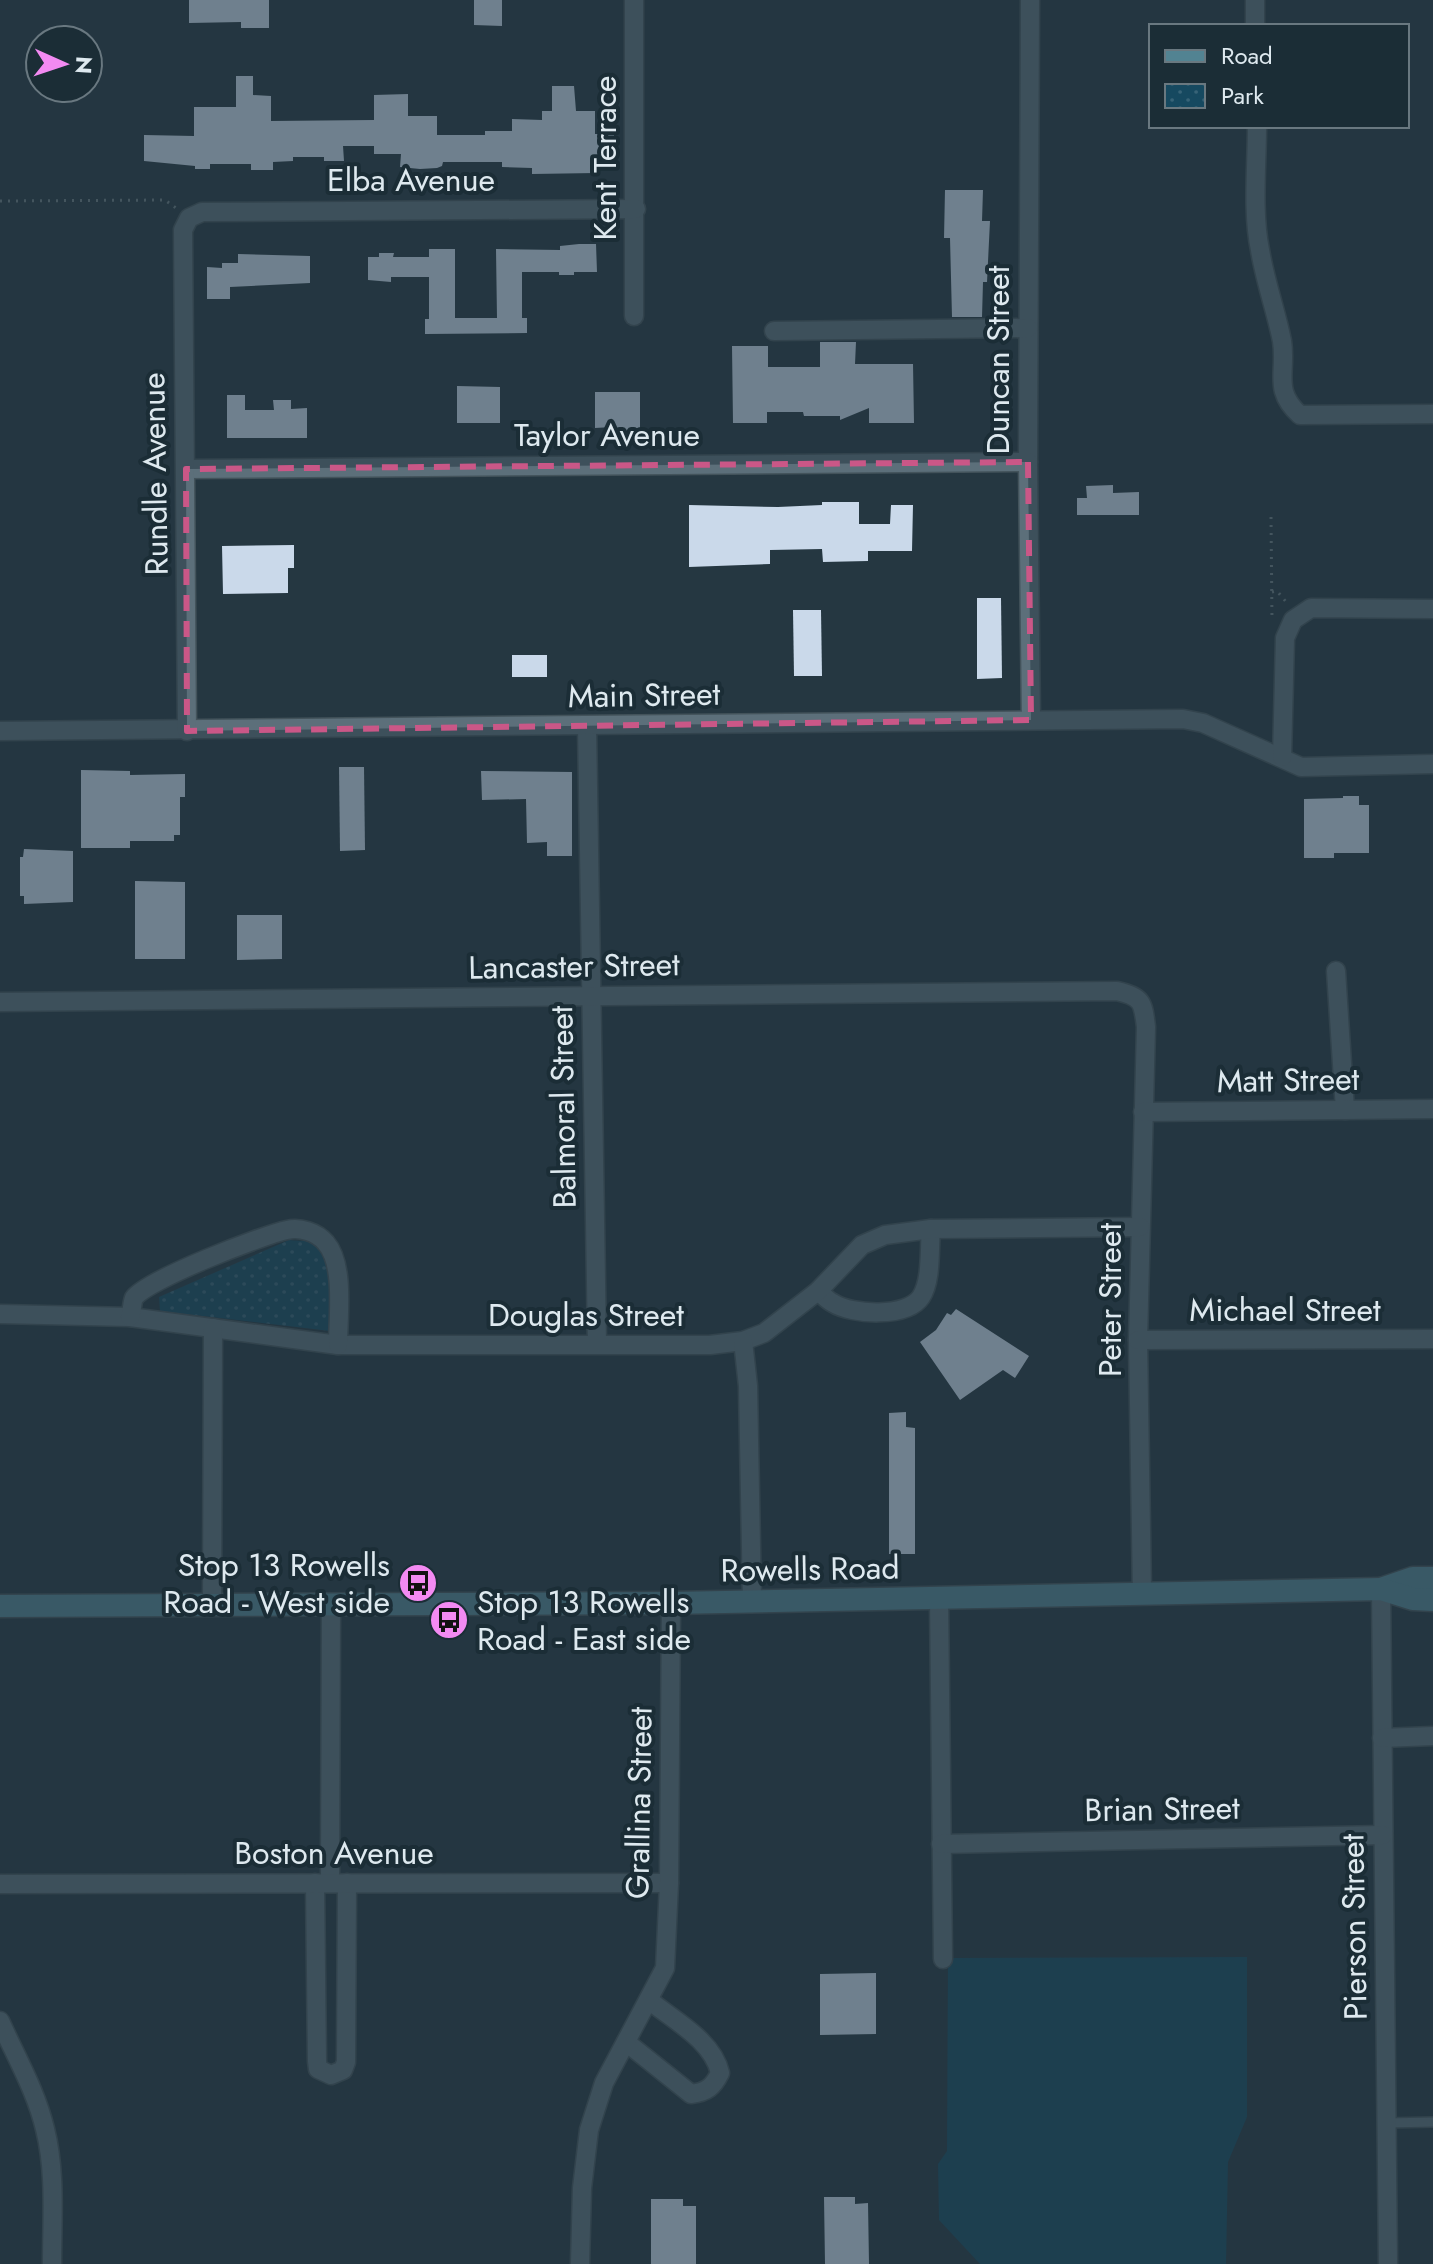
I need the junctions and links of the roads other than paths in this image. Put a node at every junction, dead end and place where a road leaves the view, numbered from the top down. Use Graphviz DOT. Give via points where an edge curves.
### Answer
graph roads {
  1 [pos="634,0"];
  2 [pos="1030,0"];
  3 [pos="1255,0"];
  4 [pos="1255,24"];
  5 [pos="1257,128"];
  6 [pos="636,209"];
  7 [pos="189,218"];
  8 [pos="634,316"];
  9 [pos="1028,328"];
  10 [pos="774,331"];
  11 [pos="1433,414"];
  12 [pos="1028,462"];
  13 [pos="186,469"];
  14 [pos="1433,609"];
  15 [pos="1031,720"];
  16 [pos="587,726"];
  17 [pos="0,731"];
  18 [pos="187,731"];
  19 [pos="1282,757"];
  20 [pos="1433,764"];
  21 [pos="1336,971"];
  22 [pos="590,996"];
  23 [pos="0,1002"];
  24 [pos="1143,1005"];
  25 [pos="1433,1109"];
  26 [pos="1345,1110"];
  27 [pos="1143,1112"];
  28 [pos="1140,1227"];
  29 [pos="931,1229"];
  30 [pos="818,1291"];
  31 [pos="0,1314"];
  32 [pos="130,1317"];
  33 [pos="213,1328"];
  34 [pos="1433,1339"];
  35 [pos="1138,1340"];
  36 [pos="743,1341"];
  37 [pos="597,1344"];
  38 [pos="338,1345"];
  39 [pos="1433,1578"];
  40 [pos="1381,1589"];
  41 [pos="1142,1595"];
  42 [pos="939,1599"];
  43 [pos="1433,1600"];
  44 [pos="752,1601"];
  45 [pos="671,1603"];
  46 [pos="0,1606"];
  47 [pos="212,1606"];
  48 [pos="331,1606"];
  49 [pos="1433,1736"];
  50 [pos="1382,1738"];
  51 [pos="1383,1835"];
  52 [pos="941,1844"];
  53 [pos="331,1883"];
  54 [pos="669,1883"];
  55 [pos="0,1884"];
  56 [pos="943,1959"];
  57 [pos="650,2001"];
  58 [pos="0,2021"];
  59 [pos="626,2042"];
  60 [pos="6,2051"];
  61 [pos="1433,2122"];
  62 [pos="1387,2123"];
  63 [pos="52,2264"];
  64 [pos="580,2264"];
  65 [pos="1388,2264"];
  1 -- 6 [label="street, Kent Terrace"];
  2 -- 9 [label="street, Duncan Street"];
  3 -- 4 [label="street"];
  5 -- 11 [label="street" via="1259,249 1277,315 1283,347 1281,386 1289,405 1300,415"];
  6 -- 7 [label="street, Elba Avenue" via="202,212"];
  6 -- 8 [label="street, Kent Terrace"];
  7 -- 13 [label="street, Rundle Avenue" via="183,230"];
  9 -- 10 [label="street"];
  9 -- 12 [label="street, Duncan Street"];
  12 -- 13 [label="street, Taylor Avenue"];
  12 -- 15 [label="street, Duncan Street"];
  13 -- 18 [label="street, Rundle Avenue"];
  14 -- 19 [label="street" via="1311,608 1293,620 1285,638"];
  15 -- 16 [label="street, Main Street"];
  15 -- 19 [label="street, Main Street" via="1189,719"];
  16 -- 18 [label="street, Main Street"];
  16 -- 22 [label="street, Balmoral Street"];
  17 -- 18 [label="street, Main Street"];
  19 -- 20 [label="street, Main Street" via="1301,767"];
  21 -- 26 [label="street"];
  22 -- 23 [label="street, Lancaster Street"];
  22 -- 24 [label="street, Lancaster Street" via="1117,991 1133,995"];
  22 -- 37 [label="street, Balmoral Street"];
  24 -- 27 [label="street, Peter Street"];
  25 -- 26 [label="street, Matt Street"];
  26 -- 27 [label="street, Matt Street"];
  27 -- 28 [label="street, Peter Street"];
  28 -- 29 [label="street, Douglas Street"];
  28 -- 35 [label="street, Peter Street"];
  29 -- 30 [label="street, Douglas Street" via="885,1235 862,1245"];
  29 -- 30 [label="street" via="927,1277 920,1298 905,1308 882,1313 848,1309"];
  30 -- 36 [label="street, Douglas Street" via="764,1333"];
  31 -- 32 [label="street, Douglas Street"];
  32 -- 33 [label="street, Douglas Street"];
  32 -- 38 [label="street" via="134,1298 149,1287 213,1256 287,1230 304,1230 325,1240 337,1261"];
  33 -- 38 [label="street, Douglas Street"];
  33 -- 47 [label="street"];
  34 -- 35 [label="street, Michael Street"];
  35 -- 41 [label="street, Peter Street"];
  36 -- 37 [label="street, Douglas Street"];
  36 -- 44 [label="street"];
  37 -- 38 [label="street, Douglas Street"];
  39 -- 40 [label="main road, Rowells Road" via="1413,1578"];
  40 -- 41 [label="main road, Rowells Road"];
  40 -- 43 [label="main road, Rowells Road"];
  40 -- 50 [label="street, Pierson Street"];
  41 -- 42 [label="main road, Rowells Road"];
  42 -- 44 [label="main road, Rowells Road"];
  42 -- 52 [label="street"];
  44 -- 45 [label="main road, Rowells Road"];
  45 -- 48 [label="main road, Rowells Road"];
  45 -- 54 [label="street, Grallina Street"];
  46 -- 47 [label="main road, Rowells Road"];
  47 -- 48 [label="main road, Rowells Road"];
  48 -- 53 [label="street"];
  49 -- 50 [label="street"];
  50 -- 51 [label="street, Pierson Street"];
  51 -- 52 [label="street, Brian Street"];
  51 -- 62 [label="street, Pierson Street"];
  52 -- 56 [label="street"];
  53 -- 53 [label="street" via="346,2062 343,2070 331,2075 318,2069 317,2061"];
  53 -- 54 [label="street, Boston Avenue"];
  53 -- 55 [label="street, Boston Avenue"];
  54 -- 57 [label="street, Grallina Street" via="665,1968"];
  57 -- 59 [label="street, Grallina Street"];
  57 -- 59 [label="street" via="717,2058 720,2073 714,2086 691,2094"];
  58 -- 60 [label="street"];
  59 -- 64 [label="street, Grallina Street" via="604,2083 589,2130"];
  60 -- 63 [label="street" via="36,2096 46,2131"];
  61 -- 62 [label="lane"];
  62 -- 65 [label="street, Pierson Street"];
}
